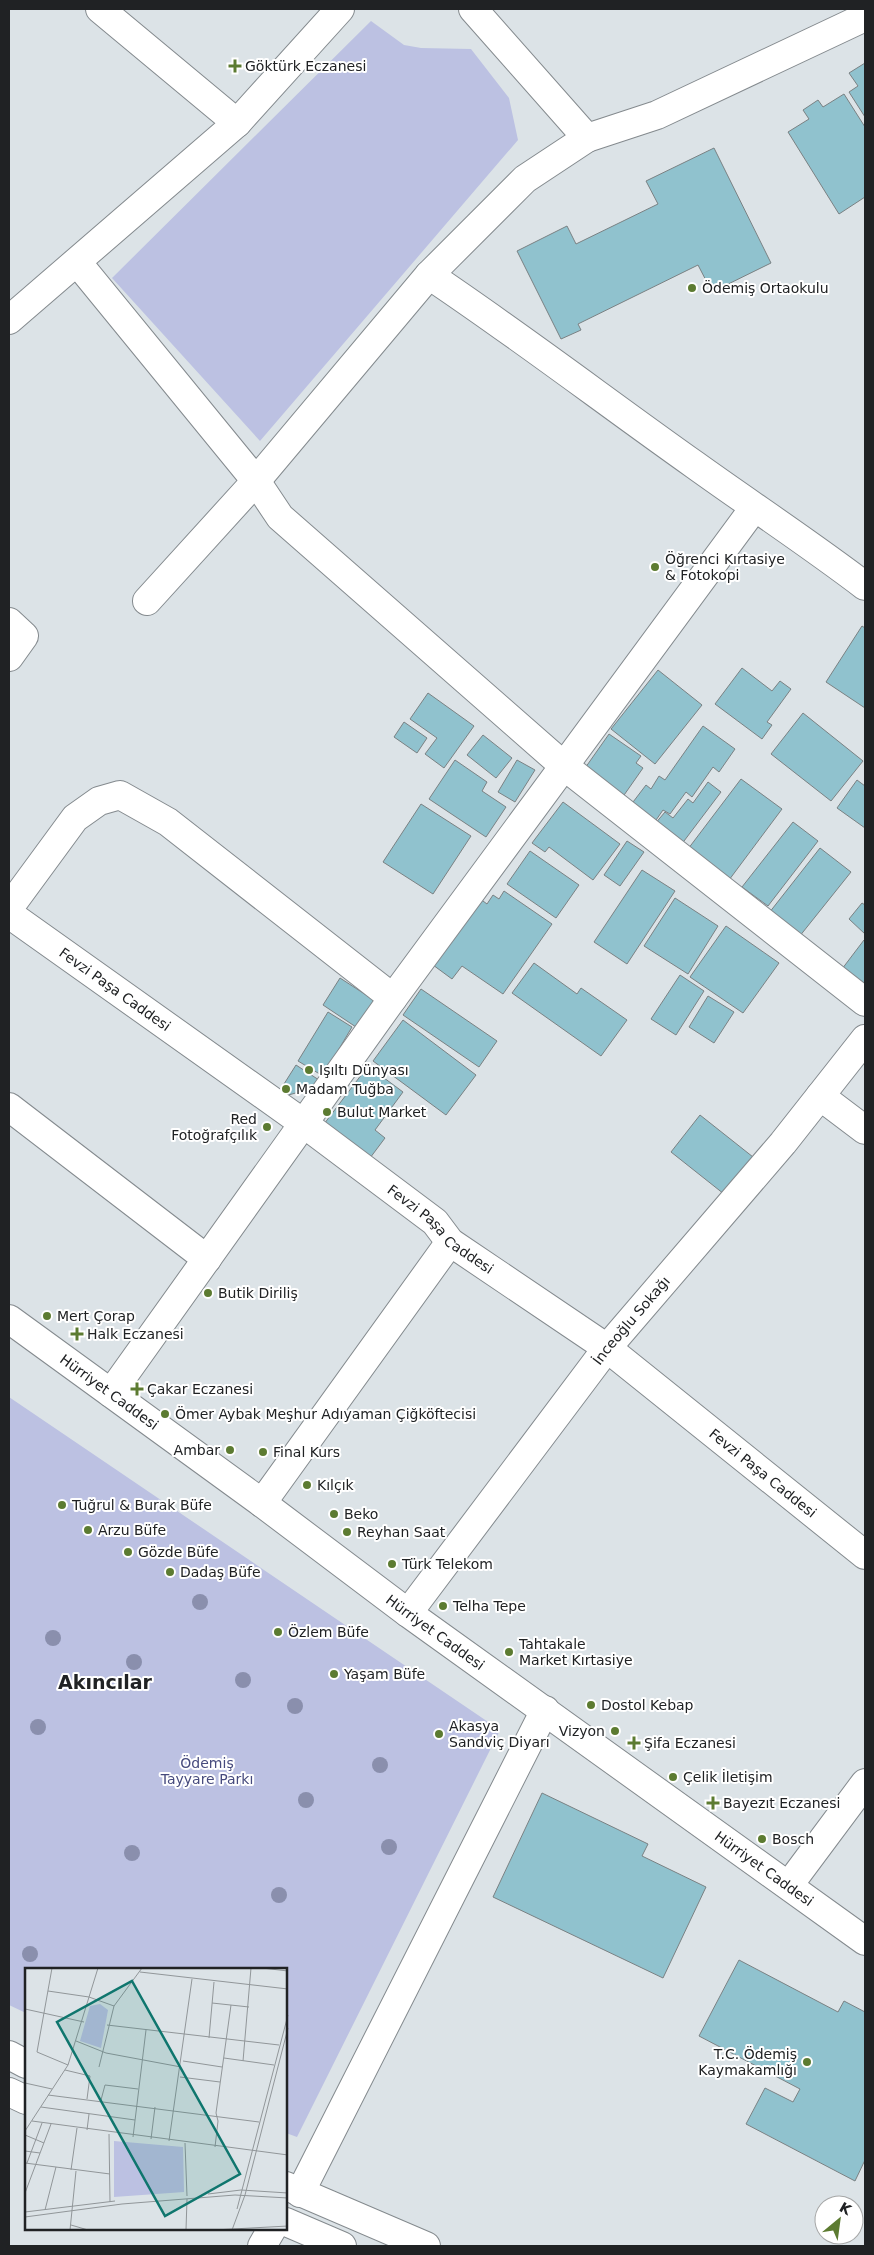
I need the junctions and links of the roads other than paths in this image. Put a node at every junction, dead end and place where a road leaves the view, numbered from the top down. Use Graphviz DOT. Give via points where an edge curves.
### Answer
graph roads {
  1 [pos="100,9"];
  2 [pos="340,9"];
  3 [pos="473,9"];
  4 [pos="865,18"];
  5 [pos="237,122"];
  6 [pos="587,138"];
  7 [pos="77,262"];
  8 [pos="429,275"];
  9 [pos="9,320"];
  10 [pos="256,481"];
  11 [pos="754,508"];
  12 [pos="865,586"];
  13 [pos="147,601"];
  14 [pos="9,622"];
  15 [pos="9,657"];
  16 [pos="564,766"];
  17 [pos="9,908"];
  18 [pos="9,914"];
  19 [pos="392,998"];
  20 [pos="865,1002"];
  21 [pos="865,1039"];
  22 [pos="820,1096"];
  23 [pos="9,1107"];
  24 [pos="303,1123"];
  25 [pos="865,1130"];
  26 [pos="450,1242"];
  27 [pos="207,1259"];
  28 [pos="9,1319"];
  29 [pos="607,1348"];
  30 [pos="111,1393"];
  31 [pos="262,1503"];
  32 [pos="865,1555"];
  33 [pos="408,1613"];
  34 [pos="545,1710"];
  35 [pos="865,1783"];
  36 [pos="789,1885"];
  37 [pos="865,1941"];
  38 [pos="9,2055"];
  39 [pos="25,2063"];
  40 [pos="9,2092"];
  41 [pos="25,2100"];
  42 [pos="293,2190"];
  43 [pos="288,2223"];
  44 [pos="271,2230"];
  45 [pos="262,2246"];
  46 [pos="342,2246"];
  47 [pos="426,2246"];
  1 -- 5 [label="street"];
  2 -- 5 [label="street"];
  3 -- 6 [label="street"];
  4 -- 6 [label="street" via="657,115"];
  5 -- 7 [label="street"];
  6 -- 8 [label="street" via="525,178"];
  7 -- 9 [label="street"];
  7 -- 10 [label="street"];
  8 -- 10 [label="street"];
  8 -- 11 [label="street"];
  10 -- 13 [label="street"];
  10 -- 16 [label="street" via="280,517"];
  11 -- 12 [label="street"];
  11 -- 16 [label="street"];
  14 -- 15 [label="street" via="24,636"];
  16 -- 19 [label="street"];
  16 -- 20 [label="street"];
  17 -- 19 [label="street" via="75,818 99,801 120,795 168,822"];
  18 -- 24 [label="street, Fevzi Paşa Caddesi"];
  19 -- 24 [label="street"];
  21 -- 22 [label="street, İnceoğlu Sokağı"];
  22 -- 25 [label="street"];
  22 -- 29 [label="street, İnceoğlu Sokağı" via="784,1143"];
  23 -- 27 [label="street"];
  24 -- 26 [label="street, Fevzi Paşa Caddesi" via="435,1222"];
  24 -- 27 [label="street"];
  26 -- 29 [label="street, Fevzi Paşa Caddesi"];
  26 -- 31 [label="street"];
  27 -- 30 [label="street"];
  28 -- 30 [label="street, Hürriyet Caddesi"];
  29 -- 32 [label="street, Fevzi Paşa Caddesi"];
  29 -- 33 [label="street, İnceoğlu Sokağı"];
  30 -- 31 [label="street, Hürriyet Caddesi"];
  31 -- 33 [label="street, Hürriyet Caddesi"];
  33 -- 34 [label="street, Hürriyet Caddesi"];
  34 -- 36 [label="street, Hürriyet Caddesi"];
  34 -- 42 [label="street"];
  35 -- 36 [label="street"];
  36 -- 37 [label="street, Hürriyet Caddesi"];
  38 -- 39 [label="street"];
  40 -- 41 [label="street"];
  42 -- 47 [label="street"];
  43 -- 46 [label="street"];
  44 -- 45 [label="street"];
}
